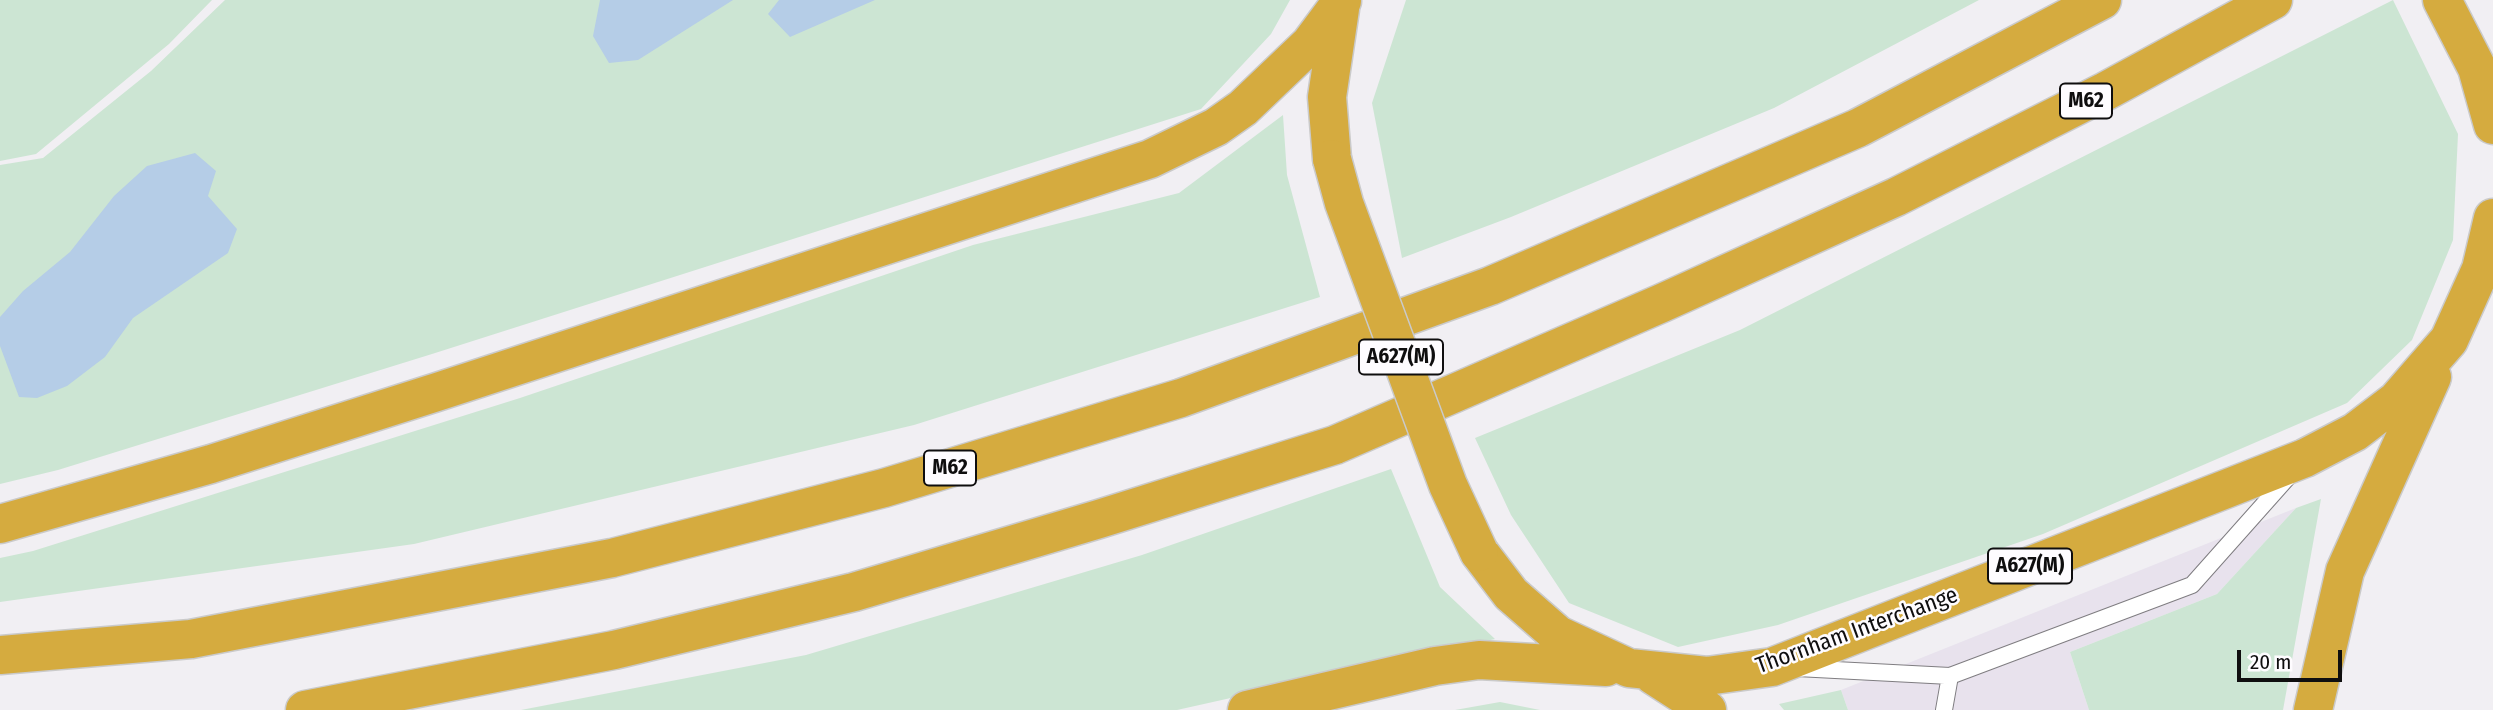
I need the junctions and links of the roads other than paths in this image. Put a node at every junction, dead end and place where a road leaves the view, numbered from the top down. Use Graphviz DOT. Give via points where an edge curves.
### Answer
graph roads {
  1 [pos="2102,0"];
  2 [pos="2273,0"];
  3 [pos="2442,0"];
  4 [pos="1342,1"];
  5 [pos="2493,125"];
  6 [pos="2492,230"];
  7 [pos="2449,340"];
  8 [pos="2305,458"];
  9 [pos="0,524"];
  10 [pos="0,655"];
  11 [pos="1772,667"];
  12 [pos="1638,670"];
  13 [pos="1950,676"];
  14 [pos="305,710"];
  15 [pos="1247,710"];
  16 [pos="1707,710"];
  17 [pos="1944,710"];
  18 [pos="2313,710"];
  1 -- 10 [label="highway, M62" via="1858,128 1490,286 1181,398 884,488 612,558 191,639"];
  2 -- 14 [label="highway, M62" via="1896,197 1335,445 854,592 614,650"];
  3 -- 5 [label="highway" via="2477,68"];
  4 -- 9 [label="highway" via="1310,44 1243,108 1216,127 1150,159 211,464"];
  4 -- 12 [label="highway, Thornham Interchange / A627(M), bridge" via="1328,73 1332,159 1448,485 1479,552 1511,594 1558,635"];
  6 -- 7 [label="highway, Thornham Interchange / A627(M)" via="2469,302"];
  7 -- 8 [label="highway, Thornham Interchange / A627(M)" via="2378,417"];
  7 -- 18 [label="highway, A627(M)" via="2345,571"];
  8 -- 11 [label="highway, Thornham Interchange / A627(M)"];
  8 -- 13 [label="lane" via="2192,585"];
  11 -- 12 [label="highway, Thornham Interchange / A627(M)" via="1707,676"];
  11 -- 13 [label="lane"];
  12 -- 15 [label="highway" via="1479,660"];
  12 -- 16 [label="highway, A627(M)"];
  13 -- 17 [label="lane"];
}
